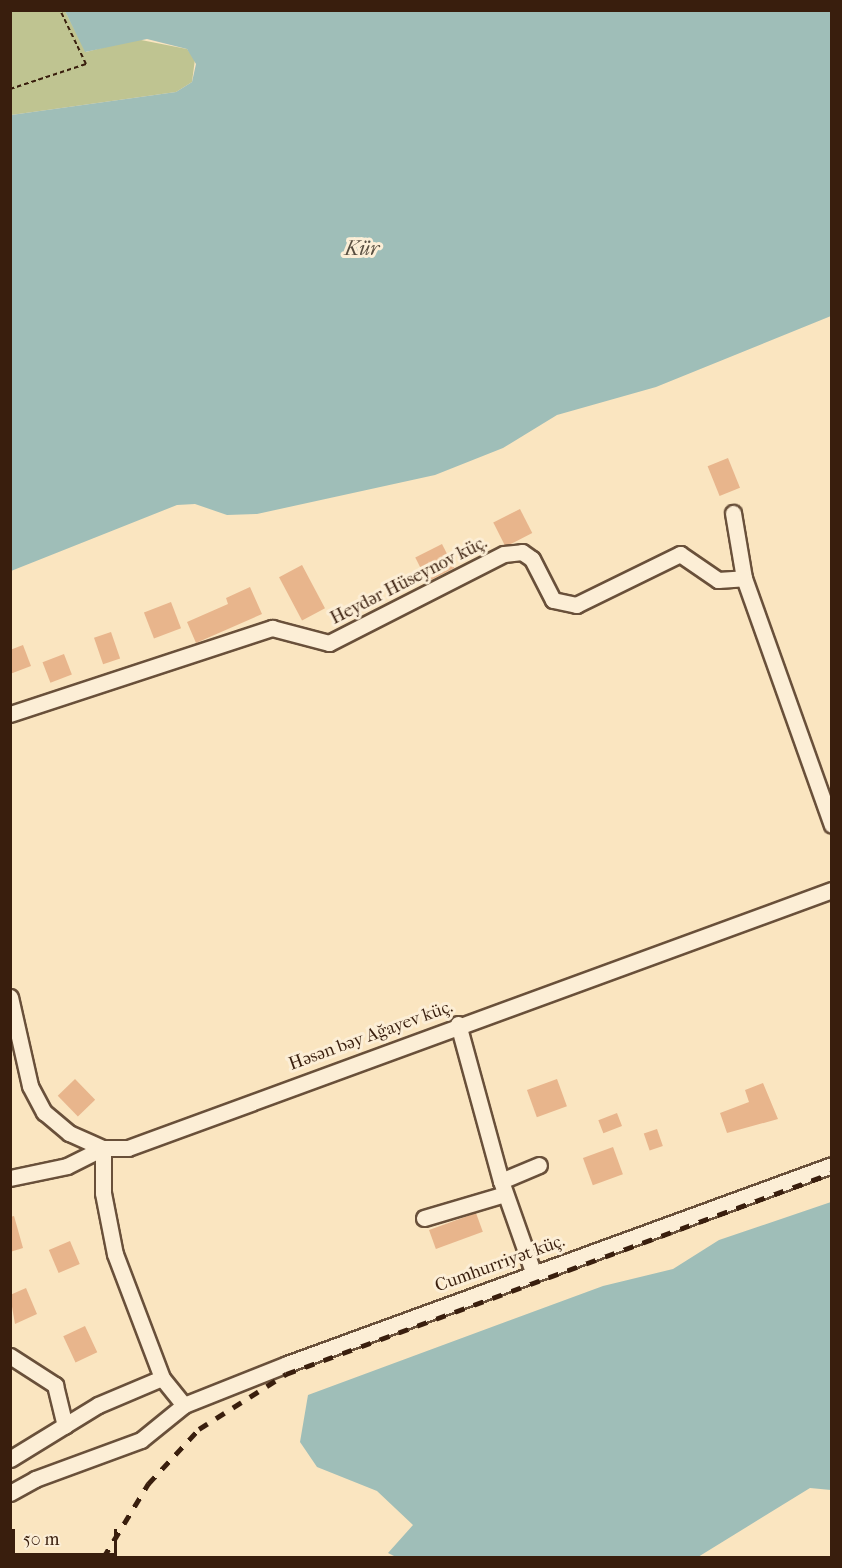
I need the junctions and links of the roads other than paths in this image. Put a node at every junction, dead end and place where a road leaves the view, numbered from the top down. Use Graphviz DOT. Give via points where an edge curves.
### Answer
graph roads {
  1 [pos="733,513"];
  2 [pos="744,578"];
  3 [pos="10,714"];
  4 [pos="831,825"];
  5 [pos="831,890"];
  6 [pos="10,997"];
  7 [pos="12,1015"];
  8 [pos="458,1024"];
  9 [pos="103,1148"];
  10 [pos="539,1165"];
  11 [pos="831,1165"];
  12 [pos="10,1178"];
  13 [pos="503,1187"];
  14 [pos="424,1218"];
  15 [pos="533,1272"];
  16 [pos="10,1356"];
  17 [pos="162,1378"];
  18 [pos="184,1405"];
  19 [pos="65,1426"];
  20 [pos="10,1459"];
  21 [pos="10,1493"];
  1 -- 2 [label="street"];
  2 -- 3 [label="street, Heydər Hüseynov küç." via="718,580 680,554 599,596 560,604 532,559 522,552 504,554 329,643 272,628"];
  2 -- 4 [label="street"];
  5 -- 8 [label="street, Həsən bəy Ağayev küç."];
  6 -- 7 [label="street, Həsən bəy Ağayev küç."];
  7 -- 9 [label="street, Həsən bəy Ağayev küç." via="30,1086 44,1112 69,1133"];
  8 -- 9 [label="street, Həsən bəy Ağayev küç." via="128,1148"];
  8 -- 13 [label="street"];
  9 -- 12 [label="street" via="68,1167"];
  9 -- 17 [label="street" via="103,1193 115,1254"];
  10 -- 13 [label="street"];
  11 -- 15 [label="street, Cumhurriyət küç."];
  13 -- 14 [label="street"];
  13 -- 15 [label="street"];
  15 -- 18 [label="street, Cumhurriyət küç."];
  16 -- 19 [label="street" via="56,1385"];
  17 -- 18 [label="street"];
  17 -- 19 [label="street" via="98,1405"];
  18 -- 21 [label="street, Cumhurriyət küç." via="141,1440"];
  19 -- 20 [label="street"];
}
